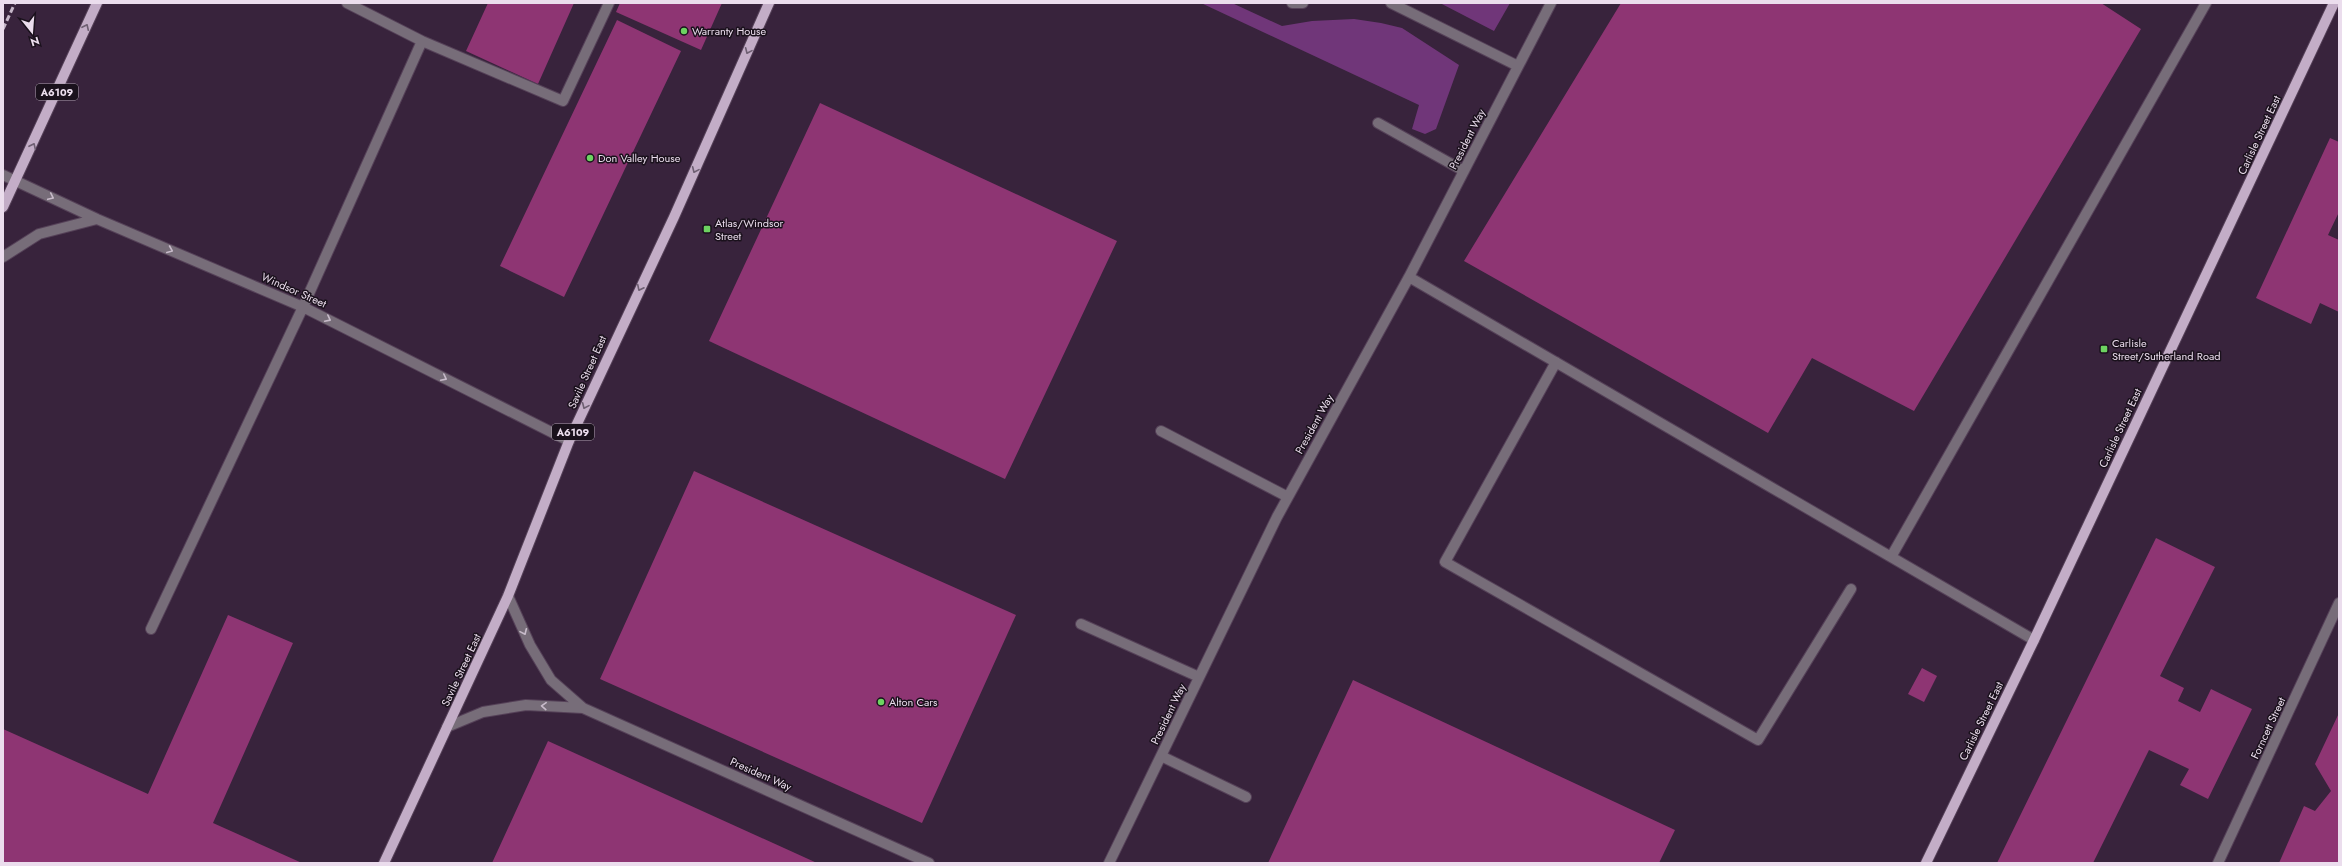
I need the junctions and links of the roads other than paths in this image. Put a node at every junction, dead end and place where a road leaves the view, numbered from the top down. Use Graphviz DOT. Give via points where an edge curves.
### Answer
graph roads {
  1 [pos="97,3"];
  2 [pos="347,3"];
  3 [pos="609,3"];
  4 [pos="769,3"];
  5 [pos="1292,3"];
  6 [pos="1303,3"];
  7 [pos="1391,3"];
  8 [pos="1550,3"];
  9 [pos="2206,3"];
  10 [pos="2334,3"];
  11 [pos="422,41"];
  12 [pos="1518,66"];
  13 [pos="1378,123"];
  14 [pos="1464,170"];
  15 [pos="3,175"];
  16 [pos="16,181"];
  17 [pos="3,207"];
  18 [pos="98,219"];
  19 [pos="3,257"];
  20 [pos="1409,277"];
  21 [pos="303,306"];
  22 [pos="1556,362"];
  23 [pos="1161,432"];
  24 [pos="569,442"];
  25 [pos="1288,497"];
  26 [pos="1891,557"];
  27 [pos="1851,589"];
  28 [pos="508,596"];
  29 [pos="2339,603"];
  30 [pos="2336,619"];
  31 [pos="1081,624"];
  32 [pos="151,629"];
  33 [pos="2034,640"];
  34 [pos="1199,677"];
  35 [pos="583,708"];
  36 [pos="447,727"];
  37 [pos="1161,756"];
  38 [pos="1246,798"];
  39 [pos="384,863"];
  40 [pos="929,863"];
  41 [pos="1109,863"];
  42 [pos="1926,863"];
  43 [pos="2218,863"];
  16 -- 1 [label="main road, A6109, one-way"];
  2 -- 11 [label="street"];
  3 -- 11 [label="street" via="563,101"];
  4 -- 24 [label="main road, Savile Street East / A6109, one-way" via="674,217"];
  5 -- 6 [label="street"];
  7 -- 12 [label="street"];
  8 -- 12 [label="street, President Way"];
  9 -- 26 [label="street"];
  10 -- 33 [label="main road, Carlisle Street East"];
  11 -- 21 [label="street"];
  12 -- 14 [label="street, President Way"];
  13 -- 14 [label="street"];
  14 -- 20 [label="street, President Way"];
  15 -- 16 [label="street, Windsor Street"];
  16 -- 17 [label="main road, A6109"];
  16 -- 18 [label="street, Windsor Street, one-way"];
  18 -- 19 [label="street" via="39,234"];
  18 -- 21 [label="street, Windsor Street, one-way"];
  20 -- 22 [label="street"];
  20 -- 25 [label="street, President Way"];
  21 -- 24 [label="street, Windsor Street, one-way"];
  21 -- 32 [label="street"];
  22 -- 26 [label="street"];
  22 -- 27 [label="street" via="1445,562 1758,740"];
  23 -- 25 [label="street"];
  24 -- 28 [label="main road, Savile Street East / A6109"];
  25 -- 34 [label="street, President Way"];
  26 -- 33 [label="street"];
  28 -- 35 [label="street, President Way, one-way" via="530,645 551,680"];
  28 -- 36 [label="main road, Savile Street East / A6109"];
  29 -- 30 [label="street, Forncett Street"];
  30 -- 43 [label="street, Forncett Street"];
  31 -- 34 [label="street"];
  33 -- 42 [label="main road, Carlisle Street East"];
  34 -- 37 [label="street, President Way"];
  35 -- 36 [label="street, President Way, one-way" via="526,705 483,712"];
  35 -- 40 [label="street, President Way"];
  36 -- 39 [label="main road, Savile Street East / A6109"];
  37 -- 38 [label="street"];
  37 -- 41 [label="street, President Way"];
}
